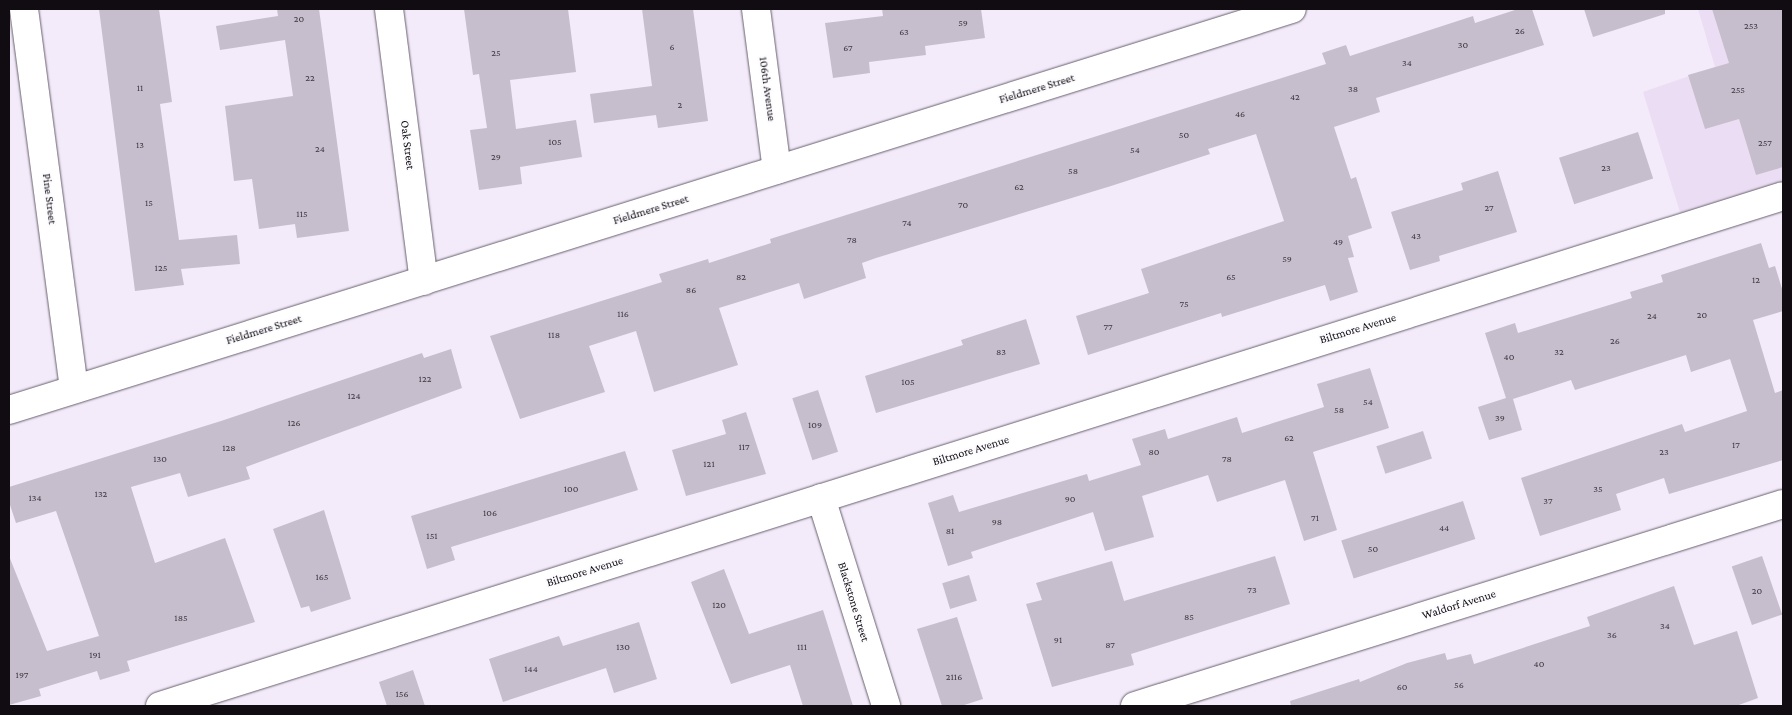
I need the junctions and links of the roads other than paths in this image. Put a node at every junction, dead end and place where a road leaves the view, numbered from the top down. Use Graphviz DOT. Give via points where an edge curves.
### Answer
graph roads {
  1 [pos="24,9"];
  2 [pos="389,9"];
  3 [pos="756,9"];
  4 [pos="1292,9"];
  5 [pos="778,170"];
  6 [pos="1783,196"];
  7 [pos="424,281"];
  8 [pos="74,389"];
  9 [pos="9,410"];
  10 [pos="821,498"];
  11 [pos="1783,504"];
  12 [pos="160,706"];
  13 [pos="886,706"];
  14 [pos="1135,706"];
  1 -- 8 [label="street, Pine Street"];
  2 -- 7 [label="street, Oak Street"];
  3 -- 5 [label="street, 106th Avenue"];
  4 -- 5 [label="street, Fieldmere Street"];
  5 -- 7 [label="street, Fieldmere Street"];
  6 -- 10 [label="street, Biltmore Avenue"];
  7 -- 8 [label="street, Fieldmere Street"];
  8 -- 9 [label="street, Fieldmere Street"];
  10 -- 12 [label="street, Biltmore Avenue"];
  10 -- 13 [label="street, Blackstone Street"];
  11 -- 14 [label="street, Waldorf Avenue"];
}
